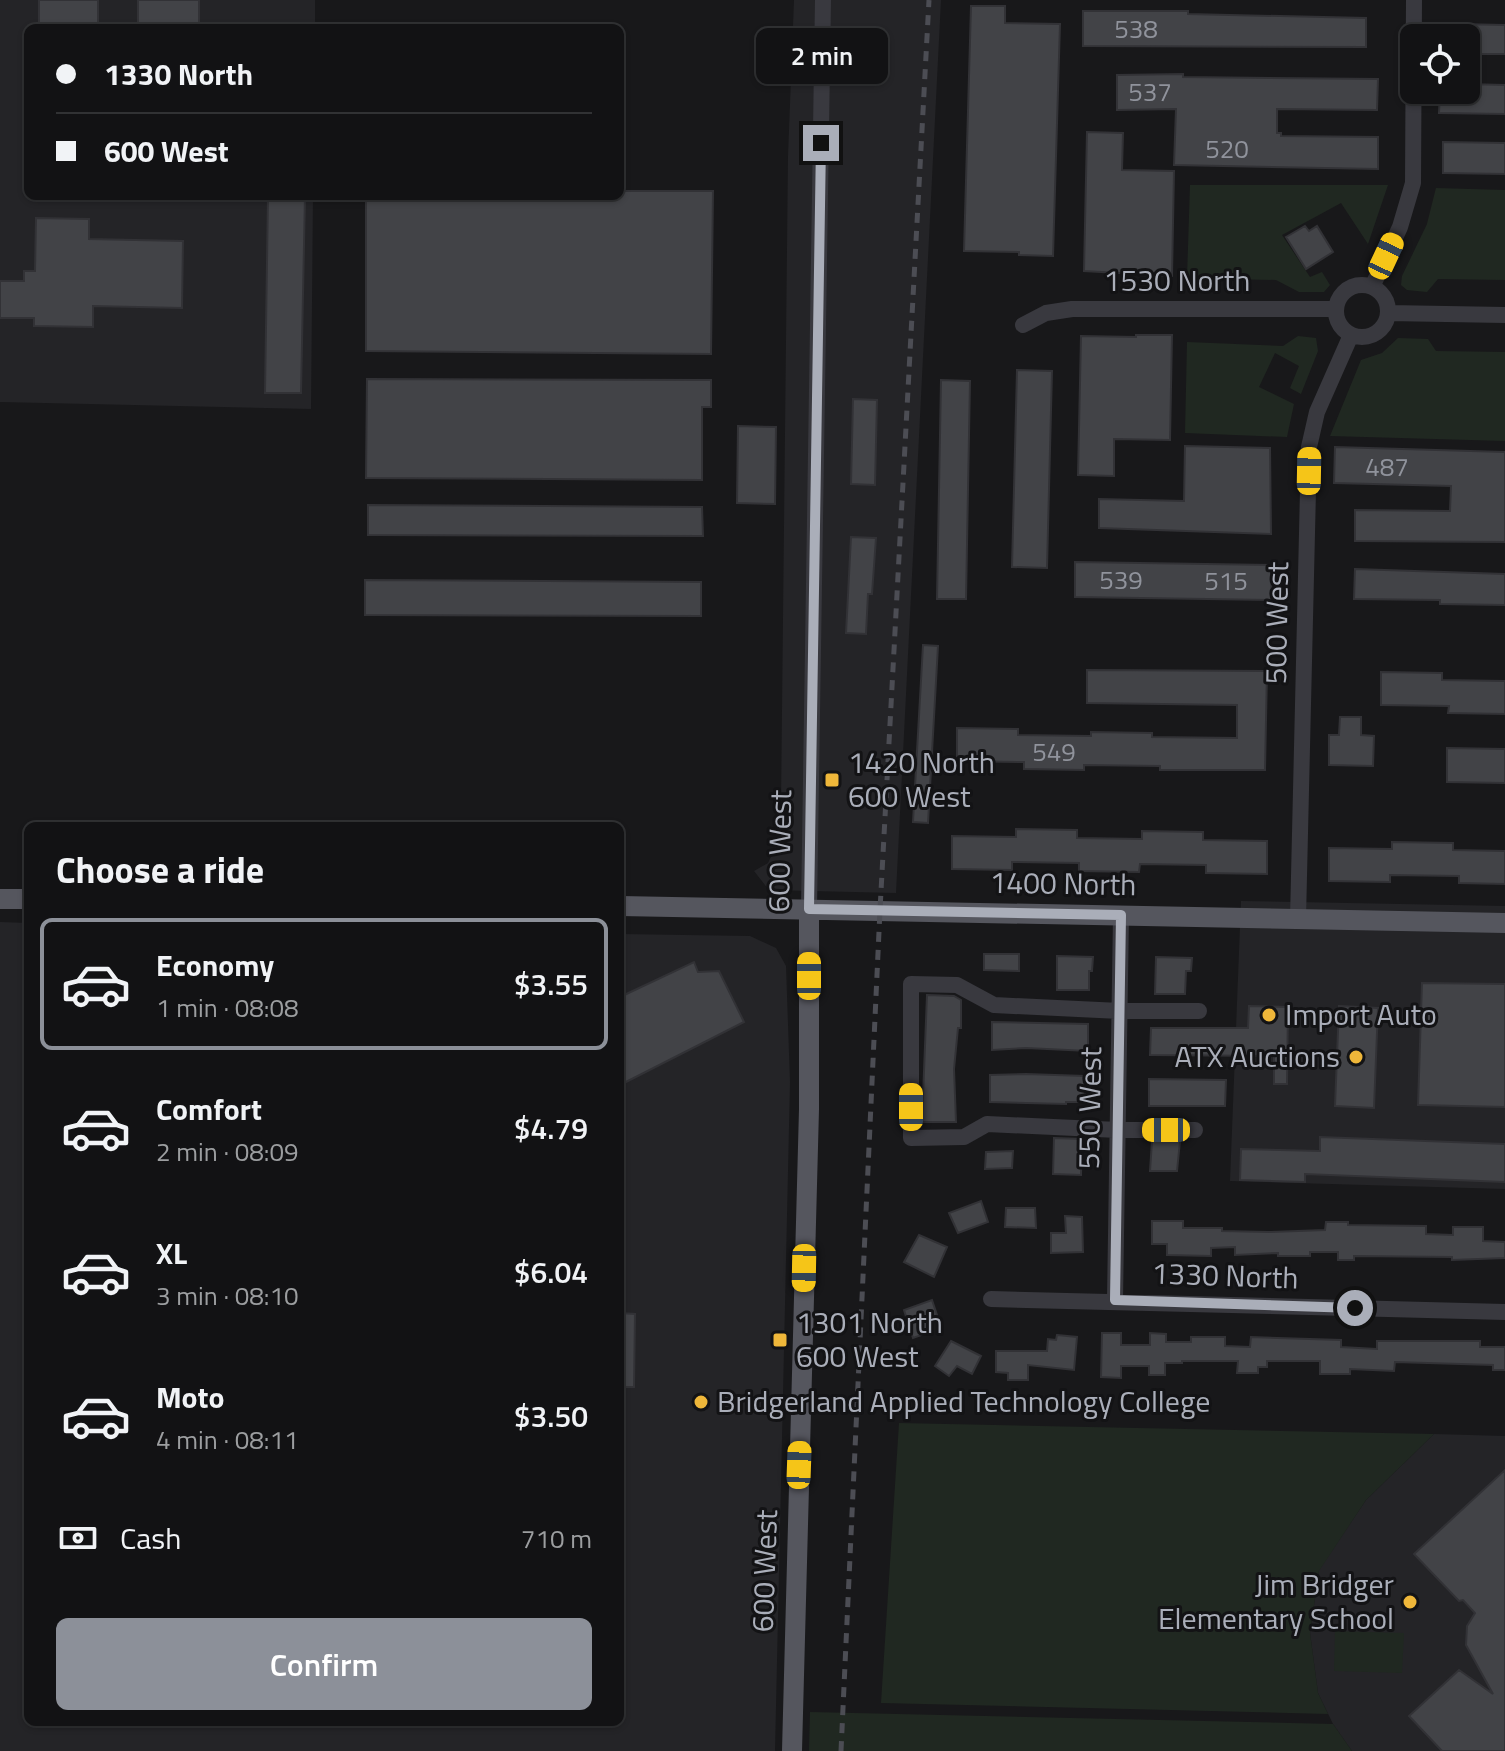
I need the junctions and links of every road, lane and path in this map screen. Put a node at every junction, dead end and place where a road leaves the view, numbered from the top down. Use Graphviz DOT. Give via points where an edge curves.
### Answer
graph roads {
  1 [pos="823,0"];
  2 [pos="1414,0"];
  3 [pos="1372,287"];
  4 [pos="1335,309"];
  5 [pos="1388,313"];
  6 [pos="1505,315"];
  7 [pos="1023,325"];
  8 [pos="1351,335"];
  9 [pos="0,899"];
  10 [pos="24,899"];
  11 [pos="624,906"];
  12 [pos="809,909"];
  13 [pos="1121,915"];
  14 [pos="1298,919"];
  15 [pos="1505,923"];
  16 [pos="1120,1011"];
  17 [pos="1199,1011"];
  18 [pos="1118,1130"];
  19 [pos="1195,1130"];
  20 [pos="991,1299"];
  21 [pos="1115,1300"];
  22 [pos="1505,1312"];
  23 [pos="792,1751"];
  1 -- 12 [label="street, 600 West"];
  2 -- 3 [label="street" via="1413,183 1400,227"];
  3 -- 4 [label="street" via="1348,289"];
  3 -- 5 [label="street" via="1384,297"];
  4 -- 7 [label="street, 1530 North" via="1072,309 1046,313"];
  4 -- 8 [label="street" via="1339,325"];
  5 -- 6 [label="street"];
  5 -- 8 [label="street" via="1375,334"];
  8 -- 14 [label="street, 500 West" via="1317,412 1309,447"];
  9 -- 10 [label="main road"];
  11 -- 12 [label="main road, 1400 North"];
  12 -- 13 [label="main road, 1400 North"];
  12 -- 23 [label="main road, 600 West" via="809,1109"];
  13 -- 14 [label="main road, 1400 North"];
  13 -- 16 [label="street, 550 West"];
  14 -- 15 [label="main road, 1400 North"];
  16 -- 17 [label="street"];
  16 -- 18 [label="street, 550 West"];
  16 -- 18 [label="street" via="994,1005 957,985 911,984 911,1138 964,1137 987,1124"];
  18 -- 19 [label="street"];
  18 -- 21 [label="street, 550 West"];
  20 -- 21 [label="street, 1330 North"];
  21 -- 22 [label="street, 1330 North"];
}
